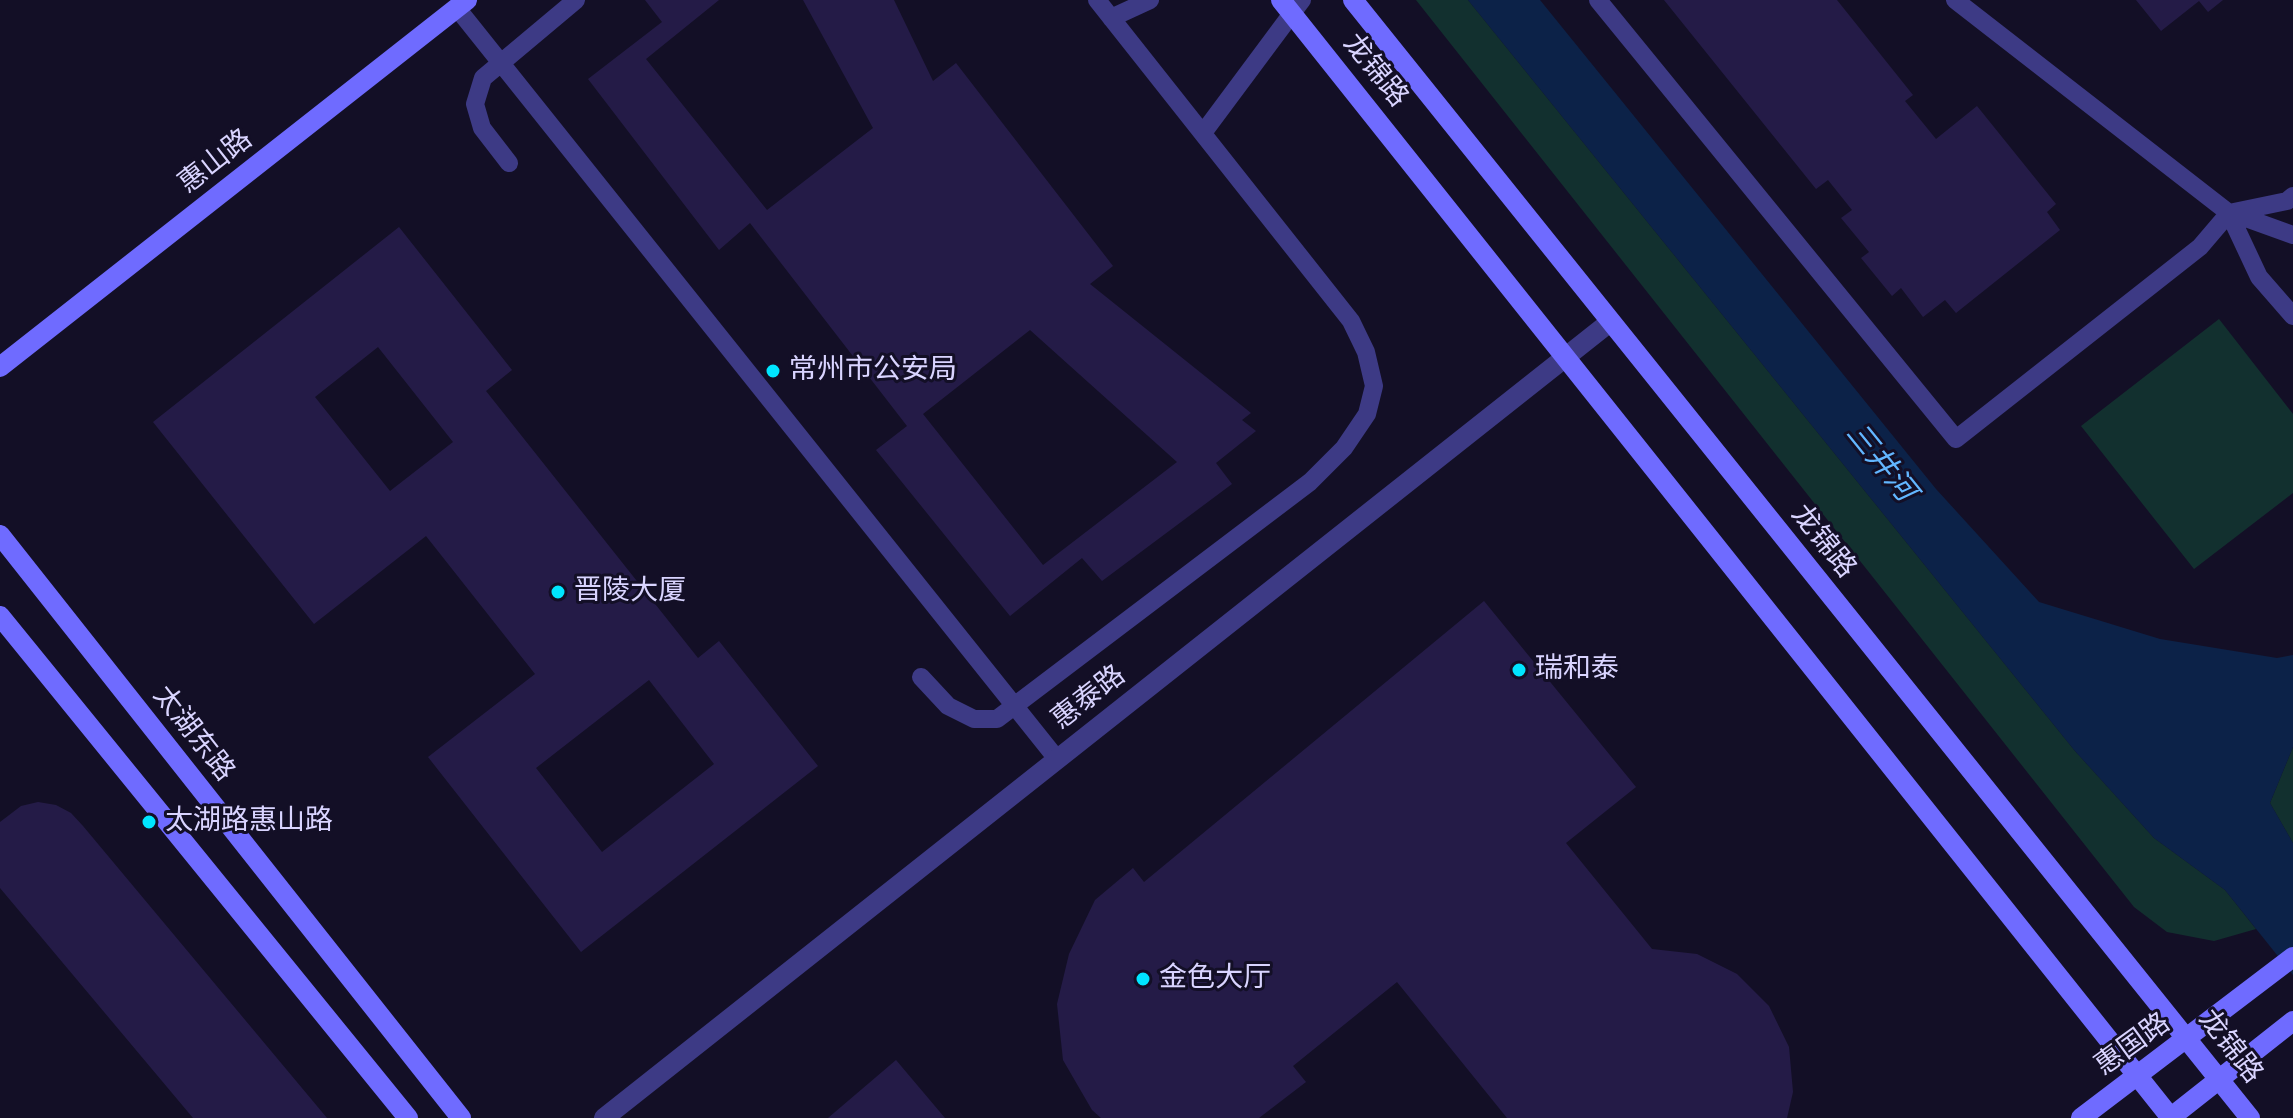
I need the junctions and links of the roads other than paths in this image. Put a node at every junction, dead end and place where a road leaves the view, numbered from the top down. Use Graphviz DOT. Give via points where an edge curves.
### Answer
graph roads {
  1 [pos="576,0"];
  2 [pos="1097,0"];
  3 [pos="1150,0"];
  4 [pos="1353,0"];
  5 [pos="1598,0"];
  6 [pos="1955,0"];
  7 [pos="462,4"];
  8 [pos="1291,4"];
  9 [pos="1111,18"];
  10 [pos="500,61"];
  11 [pos="1203,133"];
  12 [pos="509,163"];
  13 [pos="2293,196"];
  14 [pos="2229,213"];
  15 [pos="2293,235"];
  16 [pos="2293,316"];
  17 [pos="1610,322"];
  18 [pos="1568,356"];
  19 [pos="0,367"];
  20 [pos="0,535"];
  21 [pos="4,624"];
  22 [pos="921,677"];
  23 [pos="1015,708"];
  24 [pos="1057,759"];
  25 [pos="2293,957"];
  26 [pos="2293,1021"];
  27 [pos="2189,1039"];
  28 [pos="2137,1074"];
  29 [pos="2219,1079"];
  30 [pos="408,1118"];
  31 [pos="461,1118"];
  32 [pos="604,1118"];
  33 [pos="2081,1118"];
  34 [pos="2170,1118"];
  35 [pos="2250,1118"];
  1 -- 10 [label="lane"];
  2 -- 9 [label="lane"];
  3 -- 9 [label="lane"];
  4 -- 17 [label="main road, 龙锦路"];
  5 -- 14 [label="lane" via="1956,439 2200,247"];
  6 -- 14 [label="lane"];
  7 -- 10 [label="lane"];
  7 -- 19 [label="main road, 惠山路"];
  8 -- 11 [label="lane"];
  8 -- 18 [label="main road, 龙锦路"];
  9 -- 11 [label="lane"];
  10 -- 12 [label="lane" via="483,78 475,104 482,128"];
  10 -- 23 [label="lane"];
  11 -- 23 [label="lane" via="1351,321 1374,386 1367,414 1344,448 1310,482"];
  13 -- 14 [label="lane"];
  14 -- 15 [label="lane"];
  14 -- 16 [label="lane" via="2259,277"];
  17 -- 18 [label="street, 惠泰路"];
  17 -- 27 [label="main road, 龙锦路"];
  18 -- 24 [label="street, 惠泰路"];
  18 -- 28 [label="main road, 龙锦路"];
  20 -- 31 [label="main road, 太湖东路"];
  21 -- 30 [label="main road"];
  22 -- 23 [label="lane" via="948,706 974,719 997,719"];
  23 -- 24 [label="lane"];
  24 -- 32 [label="street, 惠泰路"];
  25 -- 27 [label="main road, 惠国路"];
  26 -- 29 [label="main road"];
  27 -- 28 [label="main road, 惠国路"];
  27 -- 29 [label="main road, 龙锦路"];
  28 -- 33 [label="main road, 惠国路"];
  28 -- 34 [label="main road, 龙锦路"];
  29 -- 34 [label="main road"];
  29 -- 35 [label="main road, 龙锦路"];
}
